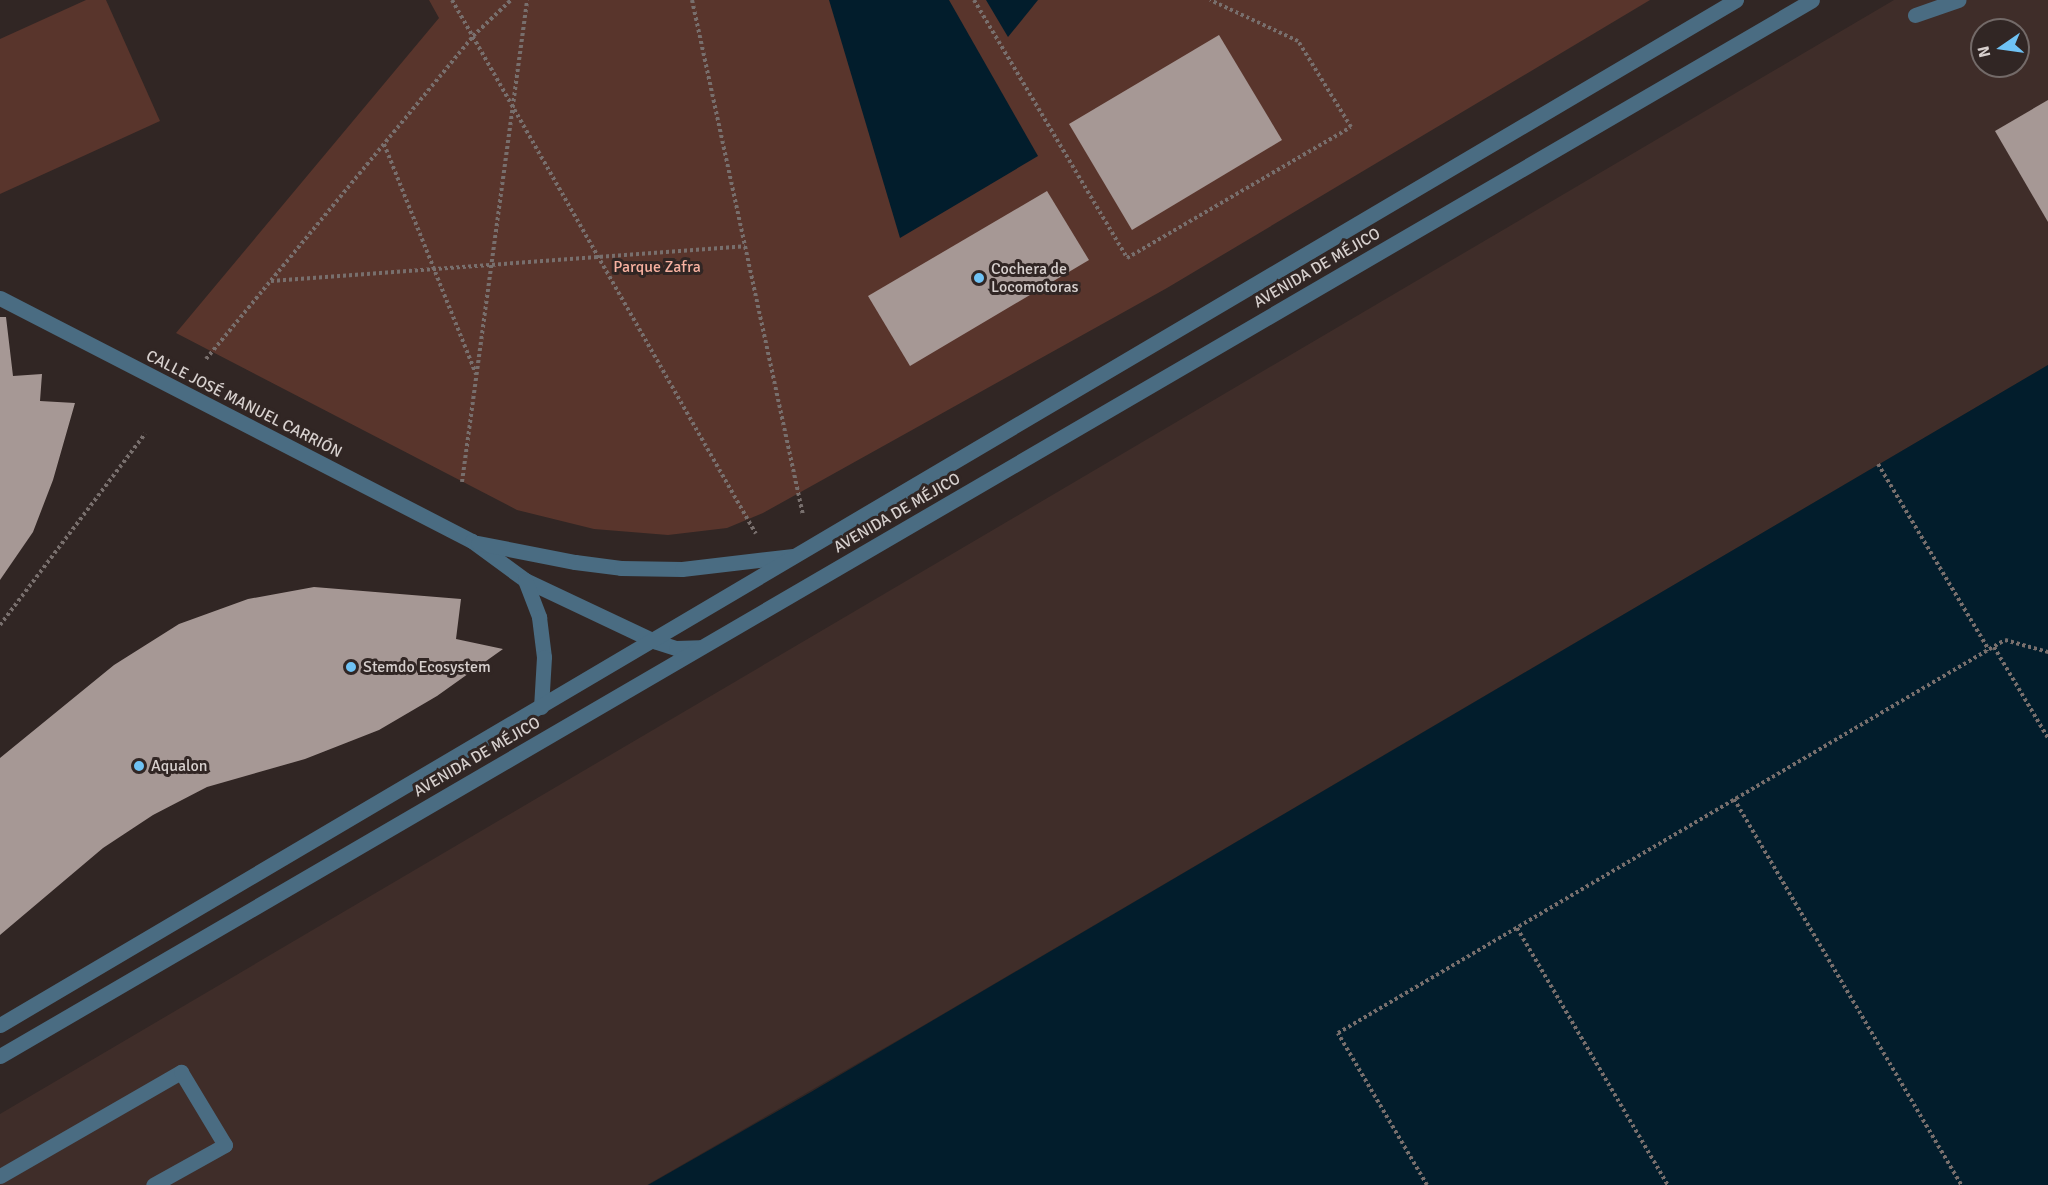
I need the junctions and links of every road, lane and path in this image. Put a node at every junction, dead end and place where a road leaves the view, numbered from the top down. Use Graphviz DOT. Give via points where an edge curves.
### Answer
graph roads {
  1 [pos="452,0"];
  2 [pos="511,0"];
  3 [pos="527,0"];
  4 [pos="692,0"];
  5 [pos="974,0"];
  6 [pos="1210,0"];
  7 [pos="1736,0"];
  8 [pos="1812,0"];
  9 [pos="1958,0"];
  10 [pos="1915,15"];
  11 [pos="473,36"];
  12 [pos="513,105"];
  13 [pos="384,144"];
  14 [pos="745,246"];
  15 [pos="599,257"];
  16 [pos="491,265"];
  17 [pos="434,269"];
  18 [pos="271,281"];
  19 [pos="0,298"];
  20 [pos="206,359"];
  21 [pos="477,375"];
  22 [pos="145,434"];
  23 [pos="1878,464"];
  24 [pos="462,482"];
  25 [pos="803,515"];
  26 [pos="756,534"];
  27 [pos="472,541"];
  28 [pos="798,555"];
  29 [pos="525,580"];
  30 [pos="0,625"];
  31 [pos="654,641"];
  32 [pos="703,647"];
  33 [pos="1992,648"];
  34 [pos="2048,652"];
  35 [pos="541,706"];
  36 [pos="2048,738"];
  37 [pos="1734,799"];
  38 [pos="1516,928"];
  39 [pos="0,1025"];
  40 [pos="0,1056"];
  41 [pos="0,1176"];
  42 [pos="153,1185"];
  43 [pos="1427,1185"];
  44 [pos="1668,1185"];
  45 [pos="1961,1185"];
  1 -- 11 [label="path"];
  2 -- 11 [label="path"];
  3 -- 12 [label="path"];
  4 -- 14 [label="path"];
  5 -- 6 [label="path" via="1126,258 1351,127 1298,41"];
  7 -- 28 [label="street, AVENIDA DE MÉJICO"];
  8 -- 32 [label="street, AVENIDA DE MÉJICO"];
  9 -- 10 [label="street"];
  11 -- 12 [label="path"];
  11 -- 13 [label="path"];
  12 -- 15 [label="path"];
  12 -- 16 [label="path"];
  13 -- 17 [label="path"];
  13 -- 18 [label="path"];
  14 -- 15 [label="path"];
  14 -- 25 [label="path"];
  15 -- 16 [label="path"];
  15 -- 26 [label="path"];
  16 -- 17 [label="path"];
  16 -- 21 [label="path"];
  17 -- 18 [label="path"];
  17 -- 21 [label="path"];
  18 -- 20 [label="path"];
  19 -- 27 [label="street, CALLE JOSÉ MANUEL CARRIÓN"];
  21 -- 24 [label="path"];
  22 -- 30 [label="path"];
  23 -- 33 [label="path"];
  27 -- 28 [label="street, CALLE JOSÉ MANUEL CARRIÓN" via="621,568 682,569"];
  27 -- 29 [label="street, CALLE JOSÉ MANUEL CARRIÓN"];
  28 -- 31 [label="street, AVENIDA DE MÉJICO"];
  29 -- 31 [label="street, CALLE JOSÉ MANUEL CARRIÓN"];
  29 -- 35 [label="street" via="539,617 544,657"];
  31 -- 32 [label="street, CALLE JOSÉ MANUEL CARRIÓN" via="676,648"];
  31 -- 35 [label="street, AVENIDA DE MÉJICO"];
  32 -- 40 [label="street, AVENIDA DE MÉJICO"];
  33 -- 34 [label="path" via="2005,640"];
  33 -- 36 [label="path"];
  33 -- 37 [label="path"];
  35 -- 39 [label="street, AVENIDA DE MÉJICO"];
  37 -- 38 [label="path"];
  37 -- 45 [label="path"];
  38 -- 43 [label="path" via="1338,1033"];
  38 -- 44 [label="path"];
  41 -- 42 [label="street" via="182,1072 225,1145"];
}
